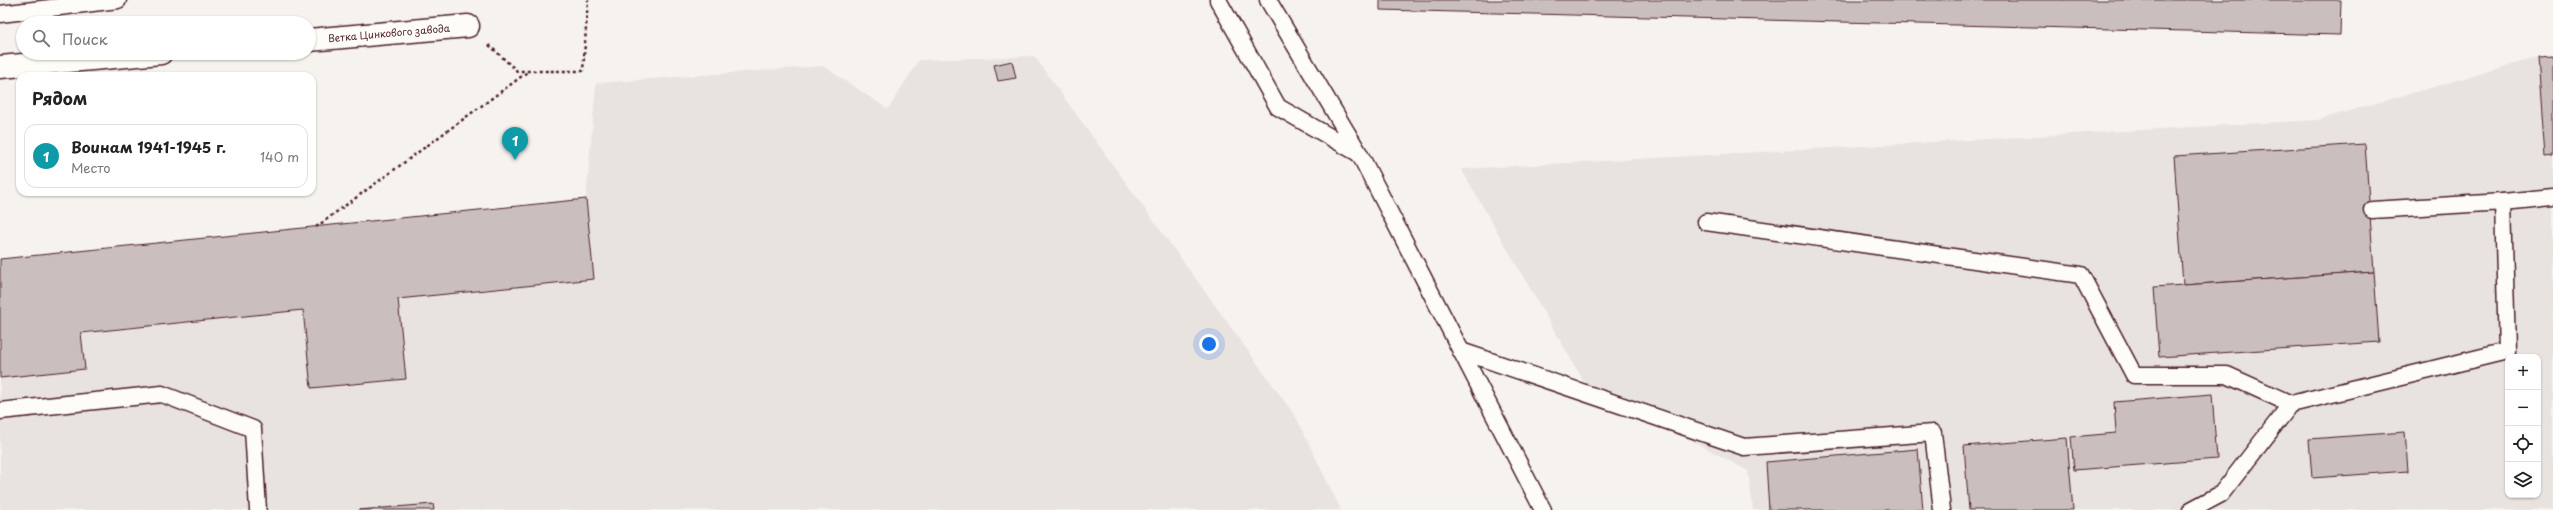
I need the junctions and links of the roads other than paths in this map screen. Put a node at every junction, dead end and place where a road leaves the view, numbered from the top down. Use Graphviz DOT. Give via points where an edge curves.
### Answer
graph roads {
  1 [pos="118,0"];
  2 [pos="1218,0"];
  3 [pos="1268,0"];
  4 [pos="0,14"];
  5 [pos="468,26"];
  6 [pos="316,39"];
  7 [pos="80,60"];
  8 [pos="0,67"];
  9 [pos="1359,153"];
  10 [pos="2553,197"];
  11 [pos="2504,202"];
  12 [pos="2372,210"];
  13 [pos="1706,222"];
  14 [pos="1461,351"];
  15 [pos="2291,404"];
  16 [pos="0,411"];
  17 [pos="258,510"];
  18 [pos="1543,510"];
  19 [pos="1942,510"];
  20 [pos="2191,510"];
  1 -- 4 [label="lane"];
  2 -- 9 [label="lane" via="1278,107"];
  3 -- 9 [label="lane"];
  5 -- 6 [label="street, Ветка Цинкового завода"];
  7 -- 8 [label="street"];
  9 -- 14 [label="lane"];
  10 -- 11 [label="lane"];
  11 -- 12 [label="lane"];
  11 -- 15 [label="lane" via="2507,351"];
  13 -- 15 [label="lane" via="2082,275 2134,375 2227,375"];
  14 -- 18 [label="lane"];
  14 -- 19 [label="lane" via="1744,447 1933,432"];
  15 -- 20 [label="lane" via="2221,494"];
  16 -- 17 [label="lane" via="162,394 253,430"];
}
